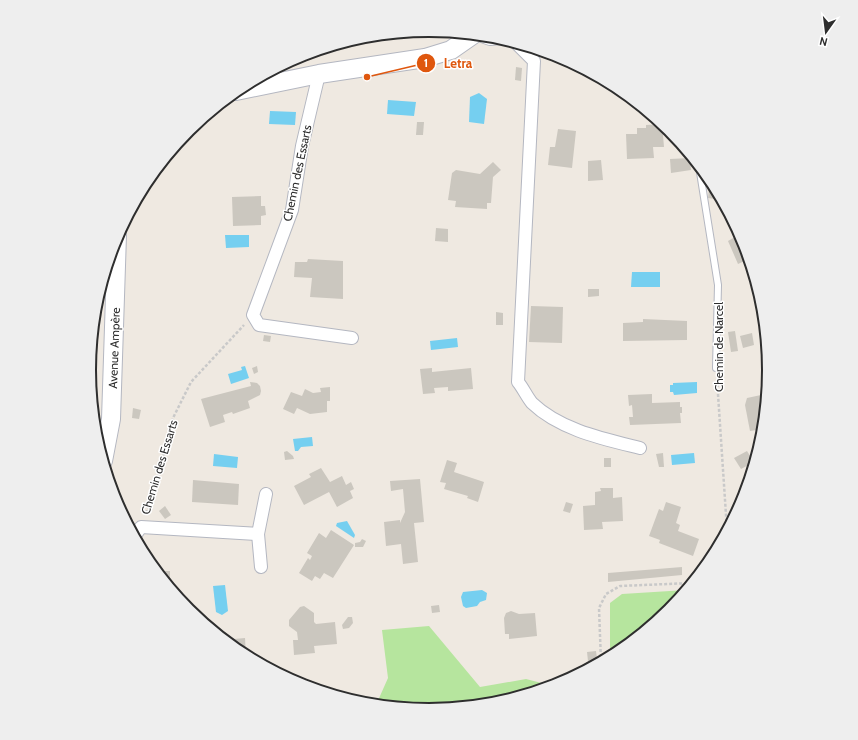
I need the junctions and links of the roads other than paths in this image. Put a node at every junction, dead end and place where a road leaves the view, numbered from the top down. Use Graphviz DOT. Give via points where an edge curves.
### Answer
graph roads {
  1 [pos="466,39"];
  2 [pos="524,51"];
  3 [pos="319,74"];
  4 [pos="254,87"];
  5 [pos="701,178"];
  6 [pos="116,256"];
  7 [pos="352,338"];
  8 [pos="716,368"];
  9 [pos="640,448"];
  10 [pos="105,449"];
  11 [pos="266,494"];
  12 [pos="138,532"];
  13 [pos="258,534"];
  14 [pos="261,567"];
  1 -- 3 [label="main road" via="451,50 425,58"];
  2 -- 9 [label="street" via="534,61 518,382 532,402 561,423 599,438"];
  3 -- 4 [label="main road"];
  3 -- 7 [label="street, Chemin des Essarts" via="302,146 292,210 253,315 259,325"];
  5 -- 8 [label="lane, Chemin de Narcel" via="718,285"];
  6 -- 10 [label="main road, Avenue Ampère" via="111,419"];
  11 -- 13 [label="street"];
  12 -- 13 [label="street, Chemin des Essarts"];
  13 -- 14 [label="street"];
}
